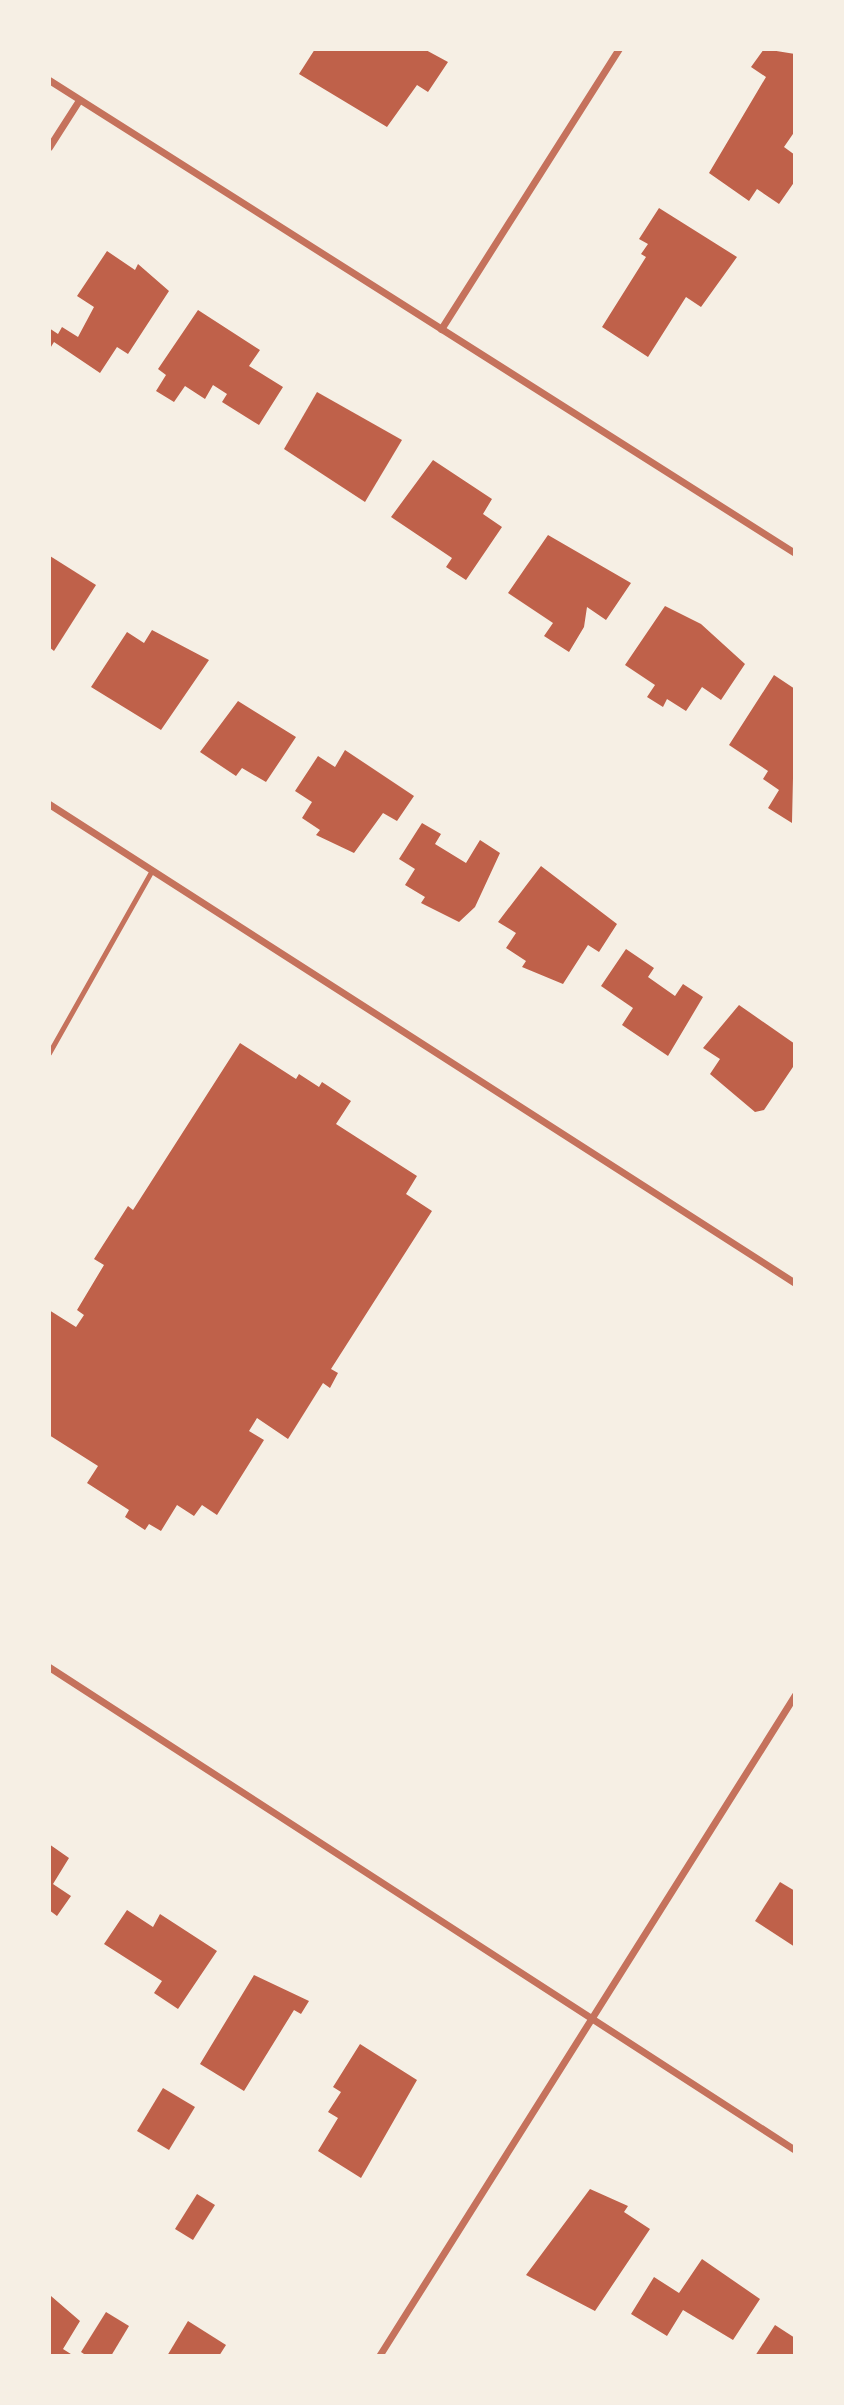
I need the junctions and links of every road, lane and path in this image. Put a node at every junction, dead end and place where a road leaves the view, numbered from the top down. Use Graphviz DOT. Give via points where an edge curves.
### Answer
graph roads {
  1 [pos="620,49"];
  2 [pos="49,80"];
  3 [pos="79,100"];
  4 [pos="49,147"];
  5 [pos="441,329"];
  6 [pos="795,553"];
  7 [pos="49,804"];
  8 [pos="152,870"];
  9 [pos="49,1053"];
  10 [pos="795,1283"];
  11 [pos="49,1667"];
  12 [pos="795,1695"];
  13 [pos="594,2017"];
  14 [pos="795,2150"];
  15 [pos="379,2356"];
  1 -- 5 [label="street"];
  2 -- 3 [label="street"];
  3 -- 4 [label="street"];
  3 -- 5 [label="street"];
  5 -- 6 [label="street"];
  7 -- 8 [label="street"];
  8 -- 9 [label="lane"];
  8 -- 10 [label="street"];
  11 -- 13 [label="street"];
  12 -- 13 [label="street"];
  13 -- 14 [label="street"];
  13 -- 15 [label="street"];
}
